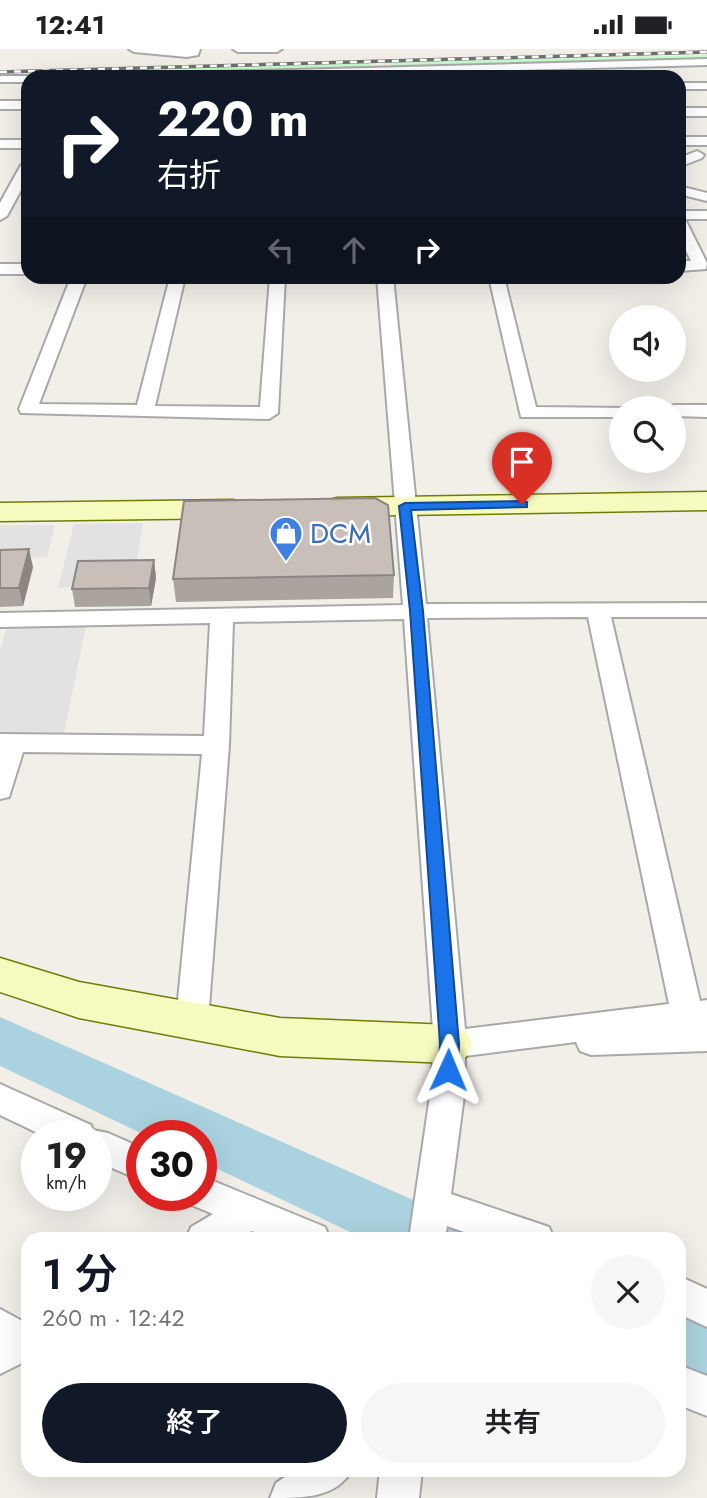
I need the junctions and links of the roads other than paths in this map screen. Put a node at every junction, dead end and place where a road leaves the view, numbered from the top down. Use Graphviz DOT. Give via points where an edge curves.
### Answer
graph roads {
  1 [pos="134,49"];
  2 [pos="195,49"];
  3 [pos="238,49"];
  4 [pos="277,49"];
  5 [pos="161,50"];
  6 [pos="707,62"];
  7 [pos="518,65"];
  8 [pos="379,68"];
  9 [pos="356,70"];
  10 [pos="414,70"];
  11 [pos="468,70"];
  12 [pos="520,70"];
  13 [pos="0,79"];
  14 [pos="21,79"];
  15 [pos="686,86"];
  16 [pos="707,86"];
  17 [pos="0,105"];
  18 [pos="21,105"];
  19 [pos="686,112"];
  20 [pos="707,112"];
  21 [pos="686,141"];
  22 [pos="707,141"];
  23 [pos="686,143"];
  24 [pos="0,144"];
  25 [pos="21,144"];
  26 [pos="702,156"];
  27 [pos="21,181"];
  28 [pos="686,192"];
  29 [pos="707,197"];
  30 [pos="7,211"];
  31 [pos="686,215"];
  32 [pos="707,215"];
  33 [pos="686,235"];
  34 [pos="686,266"];
  35 [pos="0,269"];
  36 [pos="21,269"];
  37 [pos="76,284"];
  38 [pos="176,284"];
  39 [pos="278,284"];
  40 [pos="386,284"];
  41 [pos="498,284"];
  42 [pos="686,411"];
  43 [pos="707,411"];
  44 [pos="144,412"];
  45 [pos="609,412"];
  46 [pos="707,501"];
  47 [pos="405,506"];
  48 [pos="262,508"];
  49 [pos="304,508"];
  50 [pos="0,512"];
  51 [pos="707,610"];
  52 [pos="416,611"];
  53 [pos="598,611"];
  54 [pos="222,616"];
  55 [pos="0,620"];
  56 [pos="6,743"];
  57 [pos="216,745"];
  58 [pos="0,790"];
  59 [pos="0,975"];
  60 [pos="192,1021"];
  61 [pos="702,1029"];
  62 [pos="450,1044"];
  63 [pos="0,1099"];
  64 [pos="45,1120"];
  65 [pos="217,1199"];
  66 [pos="433,1205"];
  67 [pos="248,1214"];
  68 [pos="216,1232"];
  69 [pos="294,1232"];
  70 [pos="428,1232"];
  71 [pos="515,1232"];
  72 [pos="686,1298"];
  73 [pos="707,1308"];
  74 [pos="686,1388"];
  75 [pos="707,1396"];
  76 [pos="321,1477"];
  77 [pos="400,1477"];
  78 [pos="291,1498"];
  79 [pos="398,1498"];
  1 -- 5 [label="street"];
  2 -- 5 [label="street" via="187,54"];
  3 -- 4 [label="street"];
  6 -- 7 [label="street"];
  7 -- 11 [label="street"];
  7 -- 12 [label="street"];
  8 -- 9 [label="street"];
  8 -- 10 [label="street"];
  13 -- 14 [label="street"];
  15 -- 16 [label="street"];
  17 -- 18 [label="street"];
  19 -- 20 [label="street"];
  21 -- 22 [label="street"];
  23 -- 26 [label="street"];
  24 -- 25 [label="street"];
  27 -- 30 [label="street"];
  28 -- 29 [label="street"];
  31 -- 32 [label="street"];
  33 -- 34 [label="street" via="701,266"];
  35 -- 36 [label="street"];
  37 -- 44 [label="street" via="28,409"];
  38 -- 44 [label="street"];
  39 -- 44 [label="street" via="269,414"];
  40 -- 47 [label="street"];
  41 -- 45 [label="street" via="528,412"];
  42 -- 43 [label="street"];
  46 -- 47 [label="street"];
  47 -- 49 [label="street"];
  47 -- 52 [label="street"];
  48 -- 50 [label="street"];
  51 -- 53 [label="street"];
  52 -- 53 [label="street"];
  52 -- 54 [label="street"];
  52 -- 62 [label="street"];
  53 -- 61 [label="street"];
  54 -- 55 [label="street"];
  54 -- 57 [label="street"];
  56 -- 57 [label="street"];
  56 -- 58 [label="street"];
  57 -- 60 [label="street"];
  59 -- 60 [label="street" via="79,1000"];
  60 -- 62 [label="street" via="280,1037"];
  61 -- 62 [label="street"];
  62 -- 66 [label="street"];
  63 -- 64 [label="street"];
  65 -- 67 [label="street"];
  66 -- 70 [label="street"];
  66 -- 71 [label="street"];
  67 -- 68 [label="street"];
  67 -- 69 [label="street"];
  72 -- 73 [label="street"];
  74 -- 75 [label="street"];
  76 -- 78 [label="street"];
  77 -- 79 [label="street"];
}
